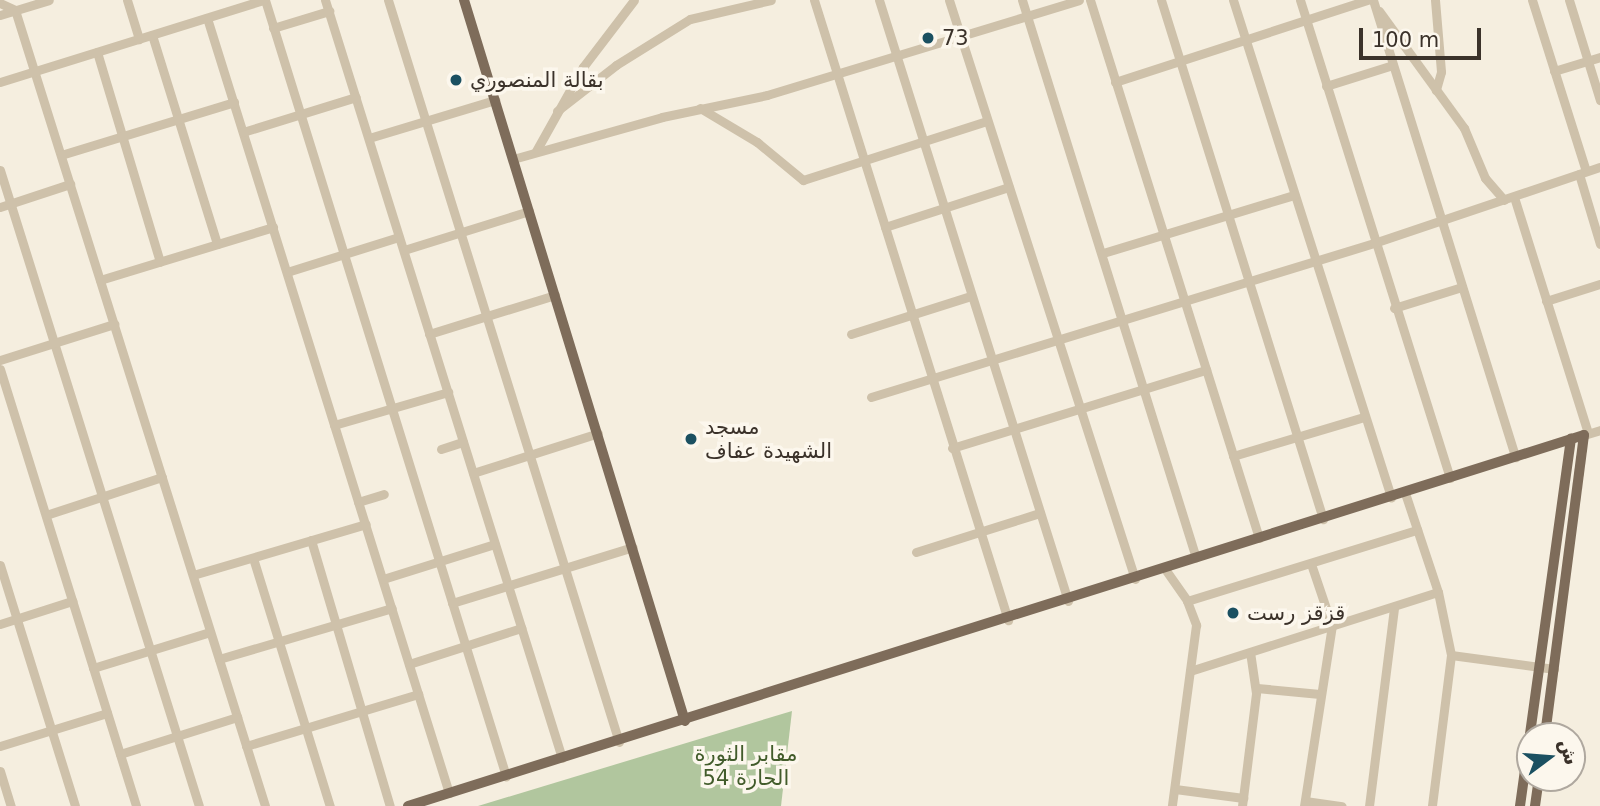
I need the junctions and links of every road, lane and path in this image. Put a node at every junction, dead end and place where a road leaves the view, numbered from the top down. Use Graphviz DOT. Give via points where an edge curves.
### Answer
graph roads {
  1 [pos="49,0"];
  2 [pos="127,0"];
  3 [pos="264,0"];
  4 [pos="326,0"];
  5 [pos="388,0"];
  6 [pos="464,0"];
  7 [pos="634,0"];
  8 [pos="771,0"];
  9 [pos="814,0"];
  10 [pos="879,0"];
  11 [pos="949,0"];
  12 [pos="1022,0"];
  13 [pos="1079,0"];
  14 [pos="1090,0"];
  15 [pos="1161,0"];
  16 [pos="1233,0"];
  17 [pos="1300,0"];
  18 [pos="1434,0"];
  19 [pos="1532,0"];
  20 [pos="1569,0"];
  21 [pos="1371,1"];
  22 [pos="0,3"];
  23 [pos="15,10"];
  24 [pos="329,11"];
  25 [pos="0,15"];
  26 [pos="1027,16"];
  27 [pos="207,18"];
  28 [pos="1306,20"];
  29 [pos="273,28"];
  30 [pos="152,35"];
  31 [pos="960,37"];
  32 [pos="139,39"];
  33 [pos="1245,39"];
  34 [pos="97,52"];
  35 [pos="1600,57"];
  36 [pos="897,58"];
  37 [pos="1180,60"];
  38 [pos="1588,61"];
  39 [pos="1393,65"];
  40 [pos="1555,71"];
  41 [pos="35,72"];
  42 [pos="835,75"];
  43 [pos="0,82"];
  44 [pos="1115,82"];
  45 [pos="1326,86"];
  46 [pos="1436,90"];
  47 [pos="356,97"];
  48 [pos="495,100"];
  49 [pos="1600,100"];
  50 [pos="234,102"];
  51 [pos="700,108"];
  52 [pos="557,111"];
  53 [pos="300,113"];
  54 [pos="178,119"];
  55 [pos="426,121"];
  56 [pos="987,121"];
  57 [pos="243,132"];
  58 [pos="122,136"];
  59 [pos="369,138"];
  60 [pos="923,141"];
  61 [pos="536,151"];
  62 [pos="61,155"];
  63 [pos="513,159"];
  64 [pos="862,160"];
  65 [pos="1600,167"];
  66 [pos="0,170"];
  67 [pos="1582,173"];
  68 [pos="70,184"];
  69 [pos="1009,187"];
  70 [pos="1294,195"];
  71 [pos="1509,198"];
  72 [pos="10,204"];
  73 [pos="0,207"];
  74 [pos="944,208"];
  75 [pos="529,211"];
  76 [pos="1227,216"];
  77 [pos="1441,221"];
  78 [pos="273,227"];
  79 [pos="885,227"];
  80 [pos="461,233"];
  81 [pos="1164,235"];
  82 [pos="399,237"];
  83 [pos="1374,243"];
  84 [pos="217,244"];
  85 [pos="1600,244"];
  86 [pos="404,250"];
  87 [pos="343,253"];
  88 [pos="1102,253"];
  89 [pos="160,261"];
  90 [pos="1315,262"];
  91 [pos="287,272"];
  92 [pos="100,280"];
  93 [pos="1249,283"];
  94 [pos="1600,284"];
  95 [pos="1462,287"];
  96 [pos="555,295"];
  97 [pos="971,296"];
  98 [pos="1185,301"];
  99 [pos="1546,301"];
  100 [pos="1394,308"];
  101 [pos="487,316"];
  102 [pos="912,316"];
  103 [pos="1124,320"];
  104 [pos="114,324"];
  105 [pos="429,334"];
  106 [pos="851,334"];
  107 [pos="1056,341"];
  108 [pos="54,344"];
  109 [pos="0,360"];
  110 [pos="992,360"];
  111 [pos="0,369"];
  112 [pos="1206,370"];
  113 [pos="931,379"];
  114 [pos="1144,387"];
  115 [pos="448,392"];
  116 [pos="4,396"];
  117 [pos="872,397"];
  118 [pos="391,408"];
  119 [pos="1077,408"];
  120 [pos="1364,417"];
  121 [pos="334,425"];
  122 [pos="1013,427"];
  123 [pos="1600,430"];
  124 [pos="597,433"];
  125 [pos="1586,434"];
  126 [pos="1297,437"];
  127 [pos="1571,439"];
  128 [pos="463,442"];
  129 [pos="952,448"];
  130 [pos="441,449"];
  131 [pos="530,455"];
  132 [pos="1233,456"];
  133 [pos="1515,457"];
  134 [pos="473,472"];
  135 [pos="162,477"];
  136 [pos="1450,478"];
  137 [pos="1405,493"];
  138 [pos="384,494"];
  139 [pos="103,497"];
  140 [pos="1391,497"];
  141 [pos="358,502"];
  142 [pos="1040,513"];
  143 [pos="46,515"];
  144 [pos="1323,519"];
  145 [pos="366,524"];
  146 [pos="1417,530"];
  147 [pos="981,532"];
  148 [pos="1259,538"];
  149 [pos="311,540"];
  150 [pos="495,544"];
  151 [pos="633,547"];
  152 [pos="916,552"];
  153 [pos="254,558"];
  154 [pos="1196,558"];
  155 [pos="439,562"];
  156 [pos="1311,564"];
  157 [pos="0,565"];
  158 [pos="565,568"];
  159 [pos="1165,569"];
  160 [pos="193,575"];
  161 [pos="383,579"];
  162 [pos="1135,579"];
  163 [pos="508,585"];
  164 [pos="1438,592"];
  165 [pos="72,601"];
  166 [pos="1068,601"];
  167 [pos="1187,601"];
  168 [pos="452,603"];
  169 [pos="1394,607"];
  170 [pos="392,608"];
  171 [pos="17,619"];
  172 [pos="1008,620"];
  173 [pos="0,624"];
  174 [pos="335,624"];
  175 [pos="1332,626"];
  176 [pos="521,628"];
  177 [pos="210,632"];
  178 [pos="278,642"];
  179 [pos="466,646"];
  180 [pos="151,651"];
  181 [pos="1250,652"];
  182 [pos="1451,655"];
  183 [pos="219,659"];
  184 [pos="409,664"];
  185 [pos="93,668"];
  186 [pos="1539,668"];
  187 [pos="1554,669"];
  188 [pos="1190,671"];
  189 [pos="1257,688"];
  190 [pos="418,694"];
  191 [pos="1320,694"];
  192 [pos="362,710"];
  193 [pos="107,713"];
  194 [pos="237,717"];
  195 [pos="685,721"];
  196 [pos="1547,722"];
  197 [pos="305,727"];
  198 [pos="51,730"];
  199 [pos="178,736"];
  200 [pos="619,742"];
  201 [pos="0,746"];
  202 [pos="246,746"];
  203 [pos="120,754"];
  204 [pos="562,758"];
  205 [pos="0,771"];
  206 [pos="506,776"];
  207 [pos="1175,789"];
  208 [pos="449,793"];
  209 [pos="1242,802"];
  210 [pos="1305,804"];
  211 [pos="11,806"];
  212 [pos="75,806"];
  213 [pos="136,806"];
  214 [pos="200,806"];
  215 [pos="265,806"];
  216 [pos="330,806"];
  217 [pos="390,806"];
  218 [pos="408,806"];
  219 [pos="1172,806"];
  220 [pos="1342,806"];
  221 [pos="1369,806"];
  222 [pos="1432,806"];
  223 [pos="1520,806"];
  1 -- 23 [label="street"];
  2 -- 32 [label="street"];
  3 -- 27 [label="street"];
  3 -- 29 [label="street"];
  4 -- 24 [label="street"];
  5 -- 55 [label="street"];
  6 -- 48 [label="main road"];
  7 -- 52 [label="street"];
  8 -- 52 [label="street" via="690,19 616,65"];
  9 -- 42 [label="street"];
  10 -- 36 [label="street"];
  11 -- 31 [label="street"];
  12 -- 26 [label="street"];
  13 -- 26 [label="street"];
  14 -- 44 [label="street"];
  15 -- 37 [label="street"];
  16 -- 33 [label="street"];
  17 -- 28 [label="street"];
  18 -- 46 [label="street" via="1441,72"];
  19 -- 40 [label="street"];
  20 -- 38 [label="street"];
  21 -- 28 [label="street"];
  21 -- 39 [label="street"];
  21 -- 46 [label="street"];
  22 -- 23 [label="street"];
  23 -- 25 [label="street"];
  23 -- 41 [label="street"];
  24 -- 29 [label="street"];
  24 -- 47 [label="street"];
  26 -- 31 [label="street"];
  26 -- 88 [label="street"];
  27 -- 30 [label="street"];
  27 -- 50 [label="street"];
  28 -- 33 [label="street"];
  28 -- 45 [label="street"];
  29 -- 53 [label="street"];
  30 -- 32 [label="street"];
  30 -- 54 [label="street"];
  31 -- 36 [label="street"];
  31 -- 56 [label="street"];
  32 -- 34 [label="street"];
  33 -- 37 [label="street"];
  33 -- 70 [label="street"];
  34 -- 41 [label="street"];
  34 -- 58 [label="street"];
  35 -- 38 [label="street"];
  36 -- 42 [label="street"];
  36 -- 60 [label="street"];
  37 -- 44 [label="street"];
  37 -- 76 [label="street"];
  38 -- 40 [label="street"];
  38 -- 49 [label="street"];
  39 -- 45 [label="street"];
  39 -- 77 [label="street"];
  40 -- 67 [label="street"];
  41 -- 43 [label="street"];
  41 -- 62 [label="street"];
  42 -- 51 [label="street"];
  42 -- 64 [label="street"];
  44 -- 81 [label="street"];
  45 -- 83 [label="street"];
  46 -- 71 [label="street" via="1464,128 1485,178"];
  47 -- 53 [label="street"];
  47 -- 59 [label="street"];
  48 -- 55 [label="street"];
  48 -- 63 [label="main road"];
  50 -- 54 [label="street"];
  50 -- 57 [label="street"];
  51 -- 61 [label="street"];
  51 -- 64 [label="street" via="758,142 803,180"];
  52 -- 61 [label="street"];
  53 -- 57 [label="street"];
  53 -- 87 [label="street"];
  54 -- 58 [label="street"];
  54 -- 84 [label="street"];
  55 -- 59 [label="street"];
  55 -- 80 [label="street"];
  56 -- 60 [label="street"];
  56 -- 69 [label="street"];
  57 -- 78 [label="street"];
  58 -- 62 [label="street"];
  58 -- 89 [label="street"];
  59 -- 82 [label="street"];
  60 -- 64 [label="street"];
  60 -- 74 [label="street"];
  61 -- 63 [label="street"];
  62 -- 68 [label="street"];
  63 -- 75 [label="main road"];
  64 -- 79 [label="street"];
  65 -- 67 [label="street"];
  66 -- 72 [label="street"];
  67 -- 71 [label="street"];
  67 -- 85 [label="street"];
  68 -- 72 [label="street"];
  68 -- 92 [label="street"];
  69 -- 74 [label="street"];
  69 -- 107 [label="street"];
  70 -- 76 [label="street"];
  70 -- 90 [label="street"];
  71 -- 77 [label="street"];
  71 -- 99 [label="street"];
  72 -- 73 [label="street"];
  72 -- 108 [label="street"];
  74 -- 79 [label="street"];
  74 -- 97 [label="street"];
  75 -- 80 [label="street"];
  75 -- 96 [label="main road"];
  76 -- 81 [label="street"];
  76 -- 93 [label="street"];
  77 -- 83 [label="street"];
  77 -- 95 [label="street"];
  78 -- 84 [label="street"];
  78 -- 91 [label="street"];
  79 -- 102 [label="street"];
  80 -- 86 [label="street"];
  80 -- 101 [label="street"];
  81 -- 88 [label="street"];
  81 -- 98 [label="street"];
  82 -- 86 [label="street"];
  82 -- 87 [label="street"];
  83 -- 90 [label="street"];
  83 -- 100 [label="street"];
  84 -- 89 [label="street"];
  86 -- 105 [label="street"];
  87 -- 91 [label="street"];
  87 -- 118 [label="street"];
  88 -- 103 [label="street"];
  89 -- 92 [label="street"];
  90 -- 93 [label="street"];
  90 -- 120 [label="street"];
  91 -- 121 [label="street"];
  92 -- 104 [label="street"];
  93 -- 98 [label="street"];
  93 -- 126 [label="street"];
  94 -- 99 [label="street"];
  95 -- 100 [label="street"];
  95 -- 133 [label="street"];
  96 -- 101 [label="street"];
  96 -- 124 [label="main road"];
  97 -- 102 [label="street"];
  97 -- 110 [label="street"];
  98 -- 103 [label="street"];
  98 -- 112 [label="street"];
  99 -- 125 [label="street"];
  100 -- 136 [label="street"];
  101 -- 105 [label="street"];
  101 -- 131 [label="street"];
  102 -- 106 [label="street"];
  102 -- 113 [label="street"];
  103 -- 107 [label="street"];
  103 -- 114 [label="street"];
  104 -- 108 [label="street"];
  104 -- 135 [label="street"];
  105 -- 115 [label="street"];
  107 -- 110 [label="street"];
  107 -- 119 [label="street"];
  108 -- 109 [label="street"];
  108 -- 139 [label="street"];
  110 -- 113 [label="street"];
  110 -- 122 [label="street"];
  111 -- 116 [label="street"];
  112 -- 114 [label="street"];
  112 -- 132 [label="street"];
  113 -- 117 [label="street"];
  113 -- 129 [label="street"];
  114 -- 119 [label="street"];
  114 -- 154 [label="street"];
  115 -- 118 [label="street"];
  115 -- 128 [label="street"];
  116 -- 143 [label="street"];
  118 -- 121 [label="street"];
  118 -- 155 [label="street"];
  119 -- 122 [label="street"];
  119 -- 162 [label="street"];
  120 -- 126 [label="street"];
  120 -- 140 [label="street"];
  121 -- 141 [label="street"];
  122 -- 129 [label="street"];
  122 -- 142 [label="street"];
  123 -- 125 [label="street"];
  124 -- 131 [label="street"];
  124 -- 151 [label="main road"];
  125 -- 127 [label="main road"];
  125 -- 187 [label="main road"];
  126 -- 132 [label="street"];
  126 -- 144 [label="street"];
  127 -- 133 [label="main road"];
  127 -- 186 [label="main road"];
  128 -- 130 [label="street"];
  128 -- 134 [label="street"];
  129 -- 147 [label="street"];
  131 -- 134 [label="street"];
  131 -- 158 [label="street"];
  132 -- 148 [label="street"];
  133 -- 136 [label="main road"];
  134 -- 150 [label="street"];
  135 -- 139 [label="street"];
  135 -- 160 [label="street"];
  136 -- 137 [label="main road"];
  137 -- 140 [label="main road"];
  137 -- 146 [label="street"];
  138 -- 141 [label="street"];
  139 -- 143 [label="street"];
  139 -- 180 [label="street"];
  140 -- 144 [label="main road"];
  141 -- 145 [label="street"];
  142 -- 147 [label="street"];
  142 -- 166 [label="street"];
  143 -- 165 [label="street"];
  144 -- 148 [label="main road"];
  145 -- 149 [label="street"];
  145 -- 161 [label="street"];
  146 -- 156 [label="street"];
  146 -- 164 [label="street"];
  147 -- 152 [label="street"];
  147 -- 172 [label="street"];
  148 -- 154 [label="main road"];
  149 -- 153 [label="street"];
  149 -- 174 [label="street"];
  150 -- 155 [label="street"];
  150 -- 163 [label="street"];
  151 -- 158 [label="street"];
  151 -- 195 [label="main road"];
  153 -- 160 [label="street"];
  153 -- 178 [label="street"];
  154 -- 159 [label="main road"];
  155 -- 161 [label="street"];
  155 -- 168 [label="street"];
  156 -- 167 [label="street"];
  156 -- 175 [label="street"];
  157 -- 171 [label="street"];
  158 -- 163 [label="street"];
  158 -- 200 [label="street"];
  159 -- 162 [label="main road"];
  159 -- 167 [label="street"];
  160 -- 177 [label="street"];
  161 -- 170 [label="street"];
  162 -- 166 [label="main road"];
  163 -- 168 [label="street"];
  163 -- 176 [label="street"];
  164 -- 169 [label="street"];
  164 -- 182 [label="street"];
  165 -- 171 [label="street"];
  165 -- 185 [label="street"];
  166 -- 172 [label="main road"];
  167 -- 188 [label="street" via="1196,625"];
  168 -- 179 [label="street"];
  169 -- 175 [label="street"];
  169 -- 221 [label="street"];
  170 -- 174 [label="street"];
  170 -- 184 [label="street"];
  171 -- 173 [label="street"];
  171 -- 198 [label="street"];
  172 -- 195 [label="main road"];
  174 -- 178 [label="street"];
  174 -- 192 [label="street"];
  175 -- 181 [label="street"];
  175 -- 191 [label="street"];
  176 -- 179 [label="street"];
  176 -- 204 [label="street"];
  177 -- 180 [label="street"];
  177 -- 183 [label="street"];
  178 -- 183 [label="street"];
  178 -- 197 [label="street"];
  179 -- 184 [label="street"];
  179 -- 206 [label="street"];
  180 -- 185 [label="street"];
  180 -- 199 [label="street"];
  181 -- 188 [label="street"];
  181 -- 189 [label="street"];
  182 -- 186 [label="street"];
  182 -- 222 [label="street"];
  183 -- 194 [label="street"];
  184 -- 190 [label="street"];
  185 -- 193 [label="street"];
  186 -- 187 [label="street"];
  186 -- 223 [label="main road"];
  187 -- 196 [label="main road"];
  188 -- 207 [label="street"];
  189 -- 191 [label="street"];
  189 -- 209 [label="street"];
  190 -- 192 [label="street"];
  190 -- 208 [label="street"];
  191 -- 210 [label="street"];
  192 -- 197 [label="street"];
  192 -- 217 [label="street"];
  193 -- 198 [label="street"];
  193 -- 203 [label="street"];
  194 -- 199 [label="street"];
  194 -- 202 [label="street"];
  195 -- 200 [label="main road"];
  197 -- 202 [label="street"];
  197 -- 216 [label="street"];
  198 -- 201 [label="street"];
  198 -- 212 [label="street"];
  199 -- 203 [label="street"];
  199 -- 214 [label="street"];
  200 -- 204 [label="main road"];
  202 -- 215 [label="street"];
  203 -- 213 [label="street"];
  204 -- 206 [label="main road"];
  205 -- 211 [label="street"];
  206 -- 208 [label="main road"];
  207 -- 209 [label="street"];
  207 -- 219 [label="street"];
  208 -- 218 [label="main road"];
  210 -- 220 [label="street"];
}
